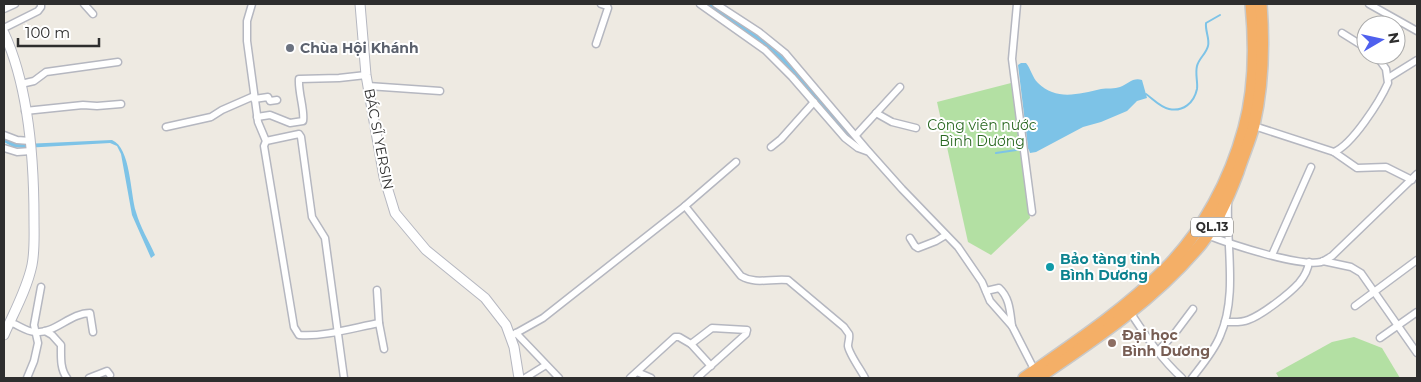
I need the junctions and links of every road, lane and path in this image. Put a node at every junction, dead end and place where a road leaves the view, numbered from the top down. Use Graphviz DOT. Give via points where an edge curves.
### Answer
graph roads {
  1 [pos="15,4"];
  2 [pos="40,4"];
  3 [pos="84,4"];
  4 [pos="252,4"];
  5 [pos="361,4"];
  6 [pos="601,4"];
  7 [pos="700,4"];
  8 [pos="716,4"];
  9 [pos="1017,4"];
  10 [pos="1251,4"];
  11 [pos="1261,4"];
  12 [pos="1369,4"];
  13 [pos="4,10"];
  14 [pos="93,14"];
  15 [pos="4,28"];
  16 [pos="1417,31"];
  17 [pos="4,33"];
  18 [pos="1342,33"];
  19 [pos="1356,42"];
  20 [pos="596,44"];
  21 [pos="1417,60"];
  22 [pos="118,62"];
  23 [pos="1383,65"];
  24 [pos="366,75"];
  25 [pos="1388,78"];
  26 [pos="21,84"];
  27 [pos="368,86"];
  28 [pos="900,87"];
  29 [pos="440,91"];
  30 [pos="254,98"];
  31 [pos="276,100"];
  32 [pos="814,102"];
  33 [pos="121,104"];
  34 [pos="25,111"];
  35 [pos="876,113"];
  36 [pos="257,117"];
  37 [pos="1254,126"];
  38 [pos="166,127"];
  39 [pos="916,128"];
  40 [pos="4,135"];
  41 [pos="856,135"];
  42 [pos="266,141"];
  43 [pos="30,146"];
  44 [pos="771,147"];
  45 [pos="4,148"];
  46 [pos="868,152"];
  47 [pos="1334,152"];
  48 [pos="736,162"];
  49 [pos="1311,167"];
  50 [pos="1417,174"];
  51 [pos="1412,180"];
  52 [pos="1229,196"];
  53 [pos="685,206"];
  54 [pos="1032,212"];
  55 [pos="1202,232"];
  56 [pos="946,235"];
  57 [pos="910,238"];
  58 [pos="1230,244"];
  59 [pos="1272,255"];
  60 [pos="1417,260"];
  61 [pos="1309,262"];
  62 [pos="1322,262"];
  63 [pos="41,287"];
  64 [pos="377,290"];
  65 [pos="986,291"];
  66 [pos="1373,291"];
  67 [pos="1354,306"];
  68 [pos="1193,309"];
  69 [pos="1130,312"];
  70 [pos="1417,312"];
  71 [pos="10,322"];
  72 [pos="1225,322"];
  73 [pos="379,324"];
  74 [pos="1012,326"];
  75 [pos="1397,326"];
  76 [pos="45,331"];
  77 [pos="338,331"];
  78 [pos="93,332"];
  79 [pos="36,333"];
  80 [pos="4,335"];
  81 [pos="513,335"];
  82 [pos="1380,338"];
  83 [pos="691,344"];
  84 [pos="514,346"];
  85 [pos="384,349"];
  86 [pos="1157,352"];
  87 [pos="1417,353"];
  88 [pos="546,365"];
  89 [pos="711,366"];
  90 [pos="637,372"];
  91 [pos="1036,374"];
  92 [pos="110,375"];
  93 [pos="27,378"];
  94 [pos="67,378"];
  95 [pos="90,378"];
  96 [pos="344,378"];
  97 [pos="519,378"];
  98 [pos="525,378"];
  99 [pos="559,378"];
  100 [pos="630,378"];
  101 [pos="651,378"];
  102 [pos="697,378"];
  103 [pos="865,378"];
  104 [pos="1024,378"];
  105 [pos="1182,378"];
  106 [pos="1192,378"];
  1 -- 13 [label="street"];
  2 -- 15 [label="street" via="38,11"];
  3 -- 14 [label="street"];
  4 -- 30 [label="street" via="247,21 247,41"];
  5 -- 24 [label="main road, BÁC SĨ YERSIN"];
  6 -- 20 [label="street" via="608,8"];
  7 -- 32 [label="street" via="765,50"];
  8 -- 41 [label="street" via="785,53"];
  9 -- 54 [label="street" via="1012,59"];
  10 -- 55 [label="highway, QL.13" via="1254,58 1244,128"];
  11 -- 37 [label="highway, QL.13" via="1262,58"];
  12 -- 16 [label="street"];
  17 -- 26 [label="main road"];
  18 -- 19 [label="street"];
  21 -- 25 [label="street"];
  22 -- 26 [label="street" via="46,72 34,81"];
  23 -- 25 [label="street"];
  24 -- 27 [label="main road, BÁC SĨ YERSIN"];
  24 -- 36 [label="street" via="299,79 303,121 290,122 270,115"];
  25 -- 47 [label="street" via="1385,90 1357,132"];
  26 -- 34 [label="main road"];
  27 -- 29 [label="street"];
  27 -- 81 [label="main road, BÁC SĨ YERSIN" via="384,177 395,213 426,250 486,298"];
  28 -- 35 [label="street"];
  30 -- 31 [label="street"];
  30 -- 36 [label="street"];
  30 -- 38 [label="street" via="211,117"];
  32 -- 44 [label="street"];
  32 -- 46 [label="street" via="845,138"];
  33 -- 34 [label="street" via="83,104"];
  34 -- 43 [label="main road"];
  35 -- 39 [label="street" via="892,122"];
  35 -- 41 [label="street"];
  36 -- 42 [label="street"];
  37 -- 47 [label="street"];
  37 -- 52 [label="highway, QL.13"];
  40 -- 43 [label="street"];
  41 -- 46 [label="street"];
  42 -- 77 [label="street" via="299,134 302,138 312,218 324,238"];
  42 -- 77 [label="street" via="264,146 294,327 299,335"];
  43 -- 45 [label="street" via="17,152"];
  43 -- 71 [label="main road" via="34,186 33,262"];
  46 -- 56 [label="street"];
  47 -- 51 [label="street" via="1357,168 1386,167"];
  48 -- 53 [label="street"];
  49 -- 59 [label="street"];
  50 -- 51 [label="street"];
  51 -- 62 [label="street"];
  52 -- 55 [label="highway, QL.13"];
  52 -- 58 [label="street"];
  53 -- 81 [label="street" via="543,318"];
  53 -- 103 [label="street" via="741,276 756,282 788,280 844,327 849,334 850,354"];
  55 -- 58 [label="street"];
  55 -- 69 [label="highway, QL.13" via="1171,276"];
  55 -- 91 [label="highway, QL.13" via="1133,298"];
  56 -- 57 [label="street" via="920,248"];
  56 -- 65 [label="street" via="958,247"];
  58 -- 59 [label="street"];
  58 -- 72 [label="street"];
  59 -- 61 [label="street"];
  60 -- 66 [label="street"];
  61 -- 62 [label="street"];
  61 -- 72 [label="street" via="1308,270 1299,283 1268,308 1241,323"];
  62 -- 66 [label="street" via="1351,267 1360,273"];
  63 -- 79 [label="street" via="34,325"];
  64 -- 73 [label="street"];
  65 -- 74 [label="street" via="990,302"];
  65 -- 74 [label="street" via="998,288 1004,293 1010,307"];
  66 -- 67 [label="street"];
  66 -- 75 [label="street"];
  68 -- 86 [label="street"];
  69 -- 86 [label="street"];
  69 -- 91 [label="highway, QL.13"];
  70 -- 75 [label="street"];
  71 -- 79 [label="street"];
  71 -- 80 [label="main road"];
  72 -- 106 [label="street" via="1217,344"];
  73 -- 77 [label="street"];
  73 -- 85 [label="street"];
  74 -- 91 [label="street"];
  75 -- 82 [label="street"];
  75 -- 87 [label="street"];
  76 -- 78 [label="street" via="78,314 90,313"];
  76 -- 79 [label="street"];
  76 -- 94 [label="street" via="61,345 61,362"];
  77 -- 96 [label="street"];
  79 -- 93 [label="street" via="38,343"];
  81 -- 84 [label="main road, BÁC SĨ YERSIN"];
  81 -- 88 [label="street"];
  83 -- 89 [label="street"];
  83 -- 89 [label="street" via="712,328 747,330"];
  83 -- 90 [label="street" via="675,337"];
  84 -- 97 [label="main road, BÁC SĨ YERSIN"];
  84 -- 98 [label="main road, BÁC SĨ YERSIN"];
  86 -- 105 [label="street"];
  88 -- 98 [label="street"];
  88 -- 99 [label="street"];
  89 -- 102 [label="street"];
  90 -- 100 [label="street"];
  90 -- 101 [label="street"];
  91 -- 104 [label="highway, QL.13"];
  92 -- 95 [label="street" via="107,371"];
}
